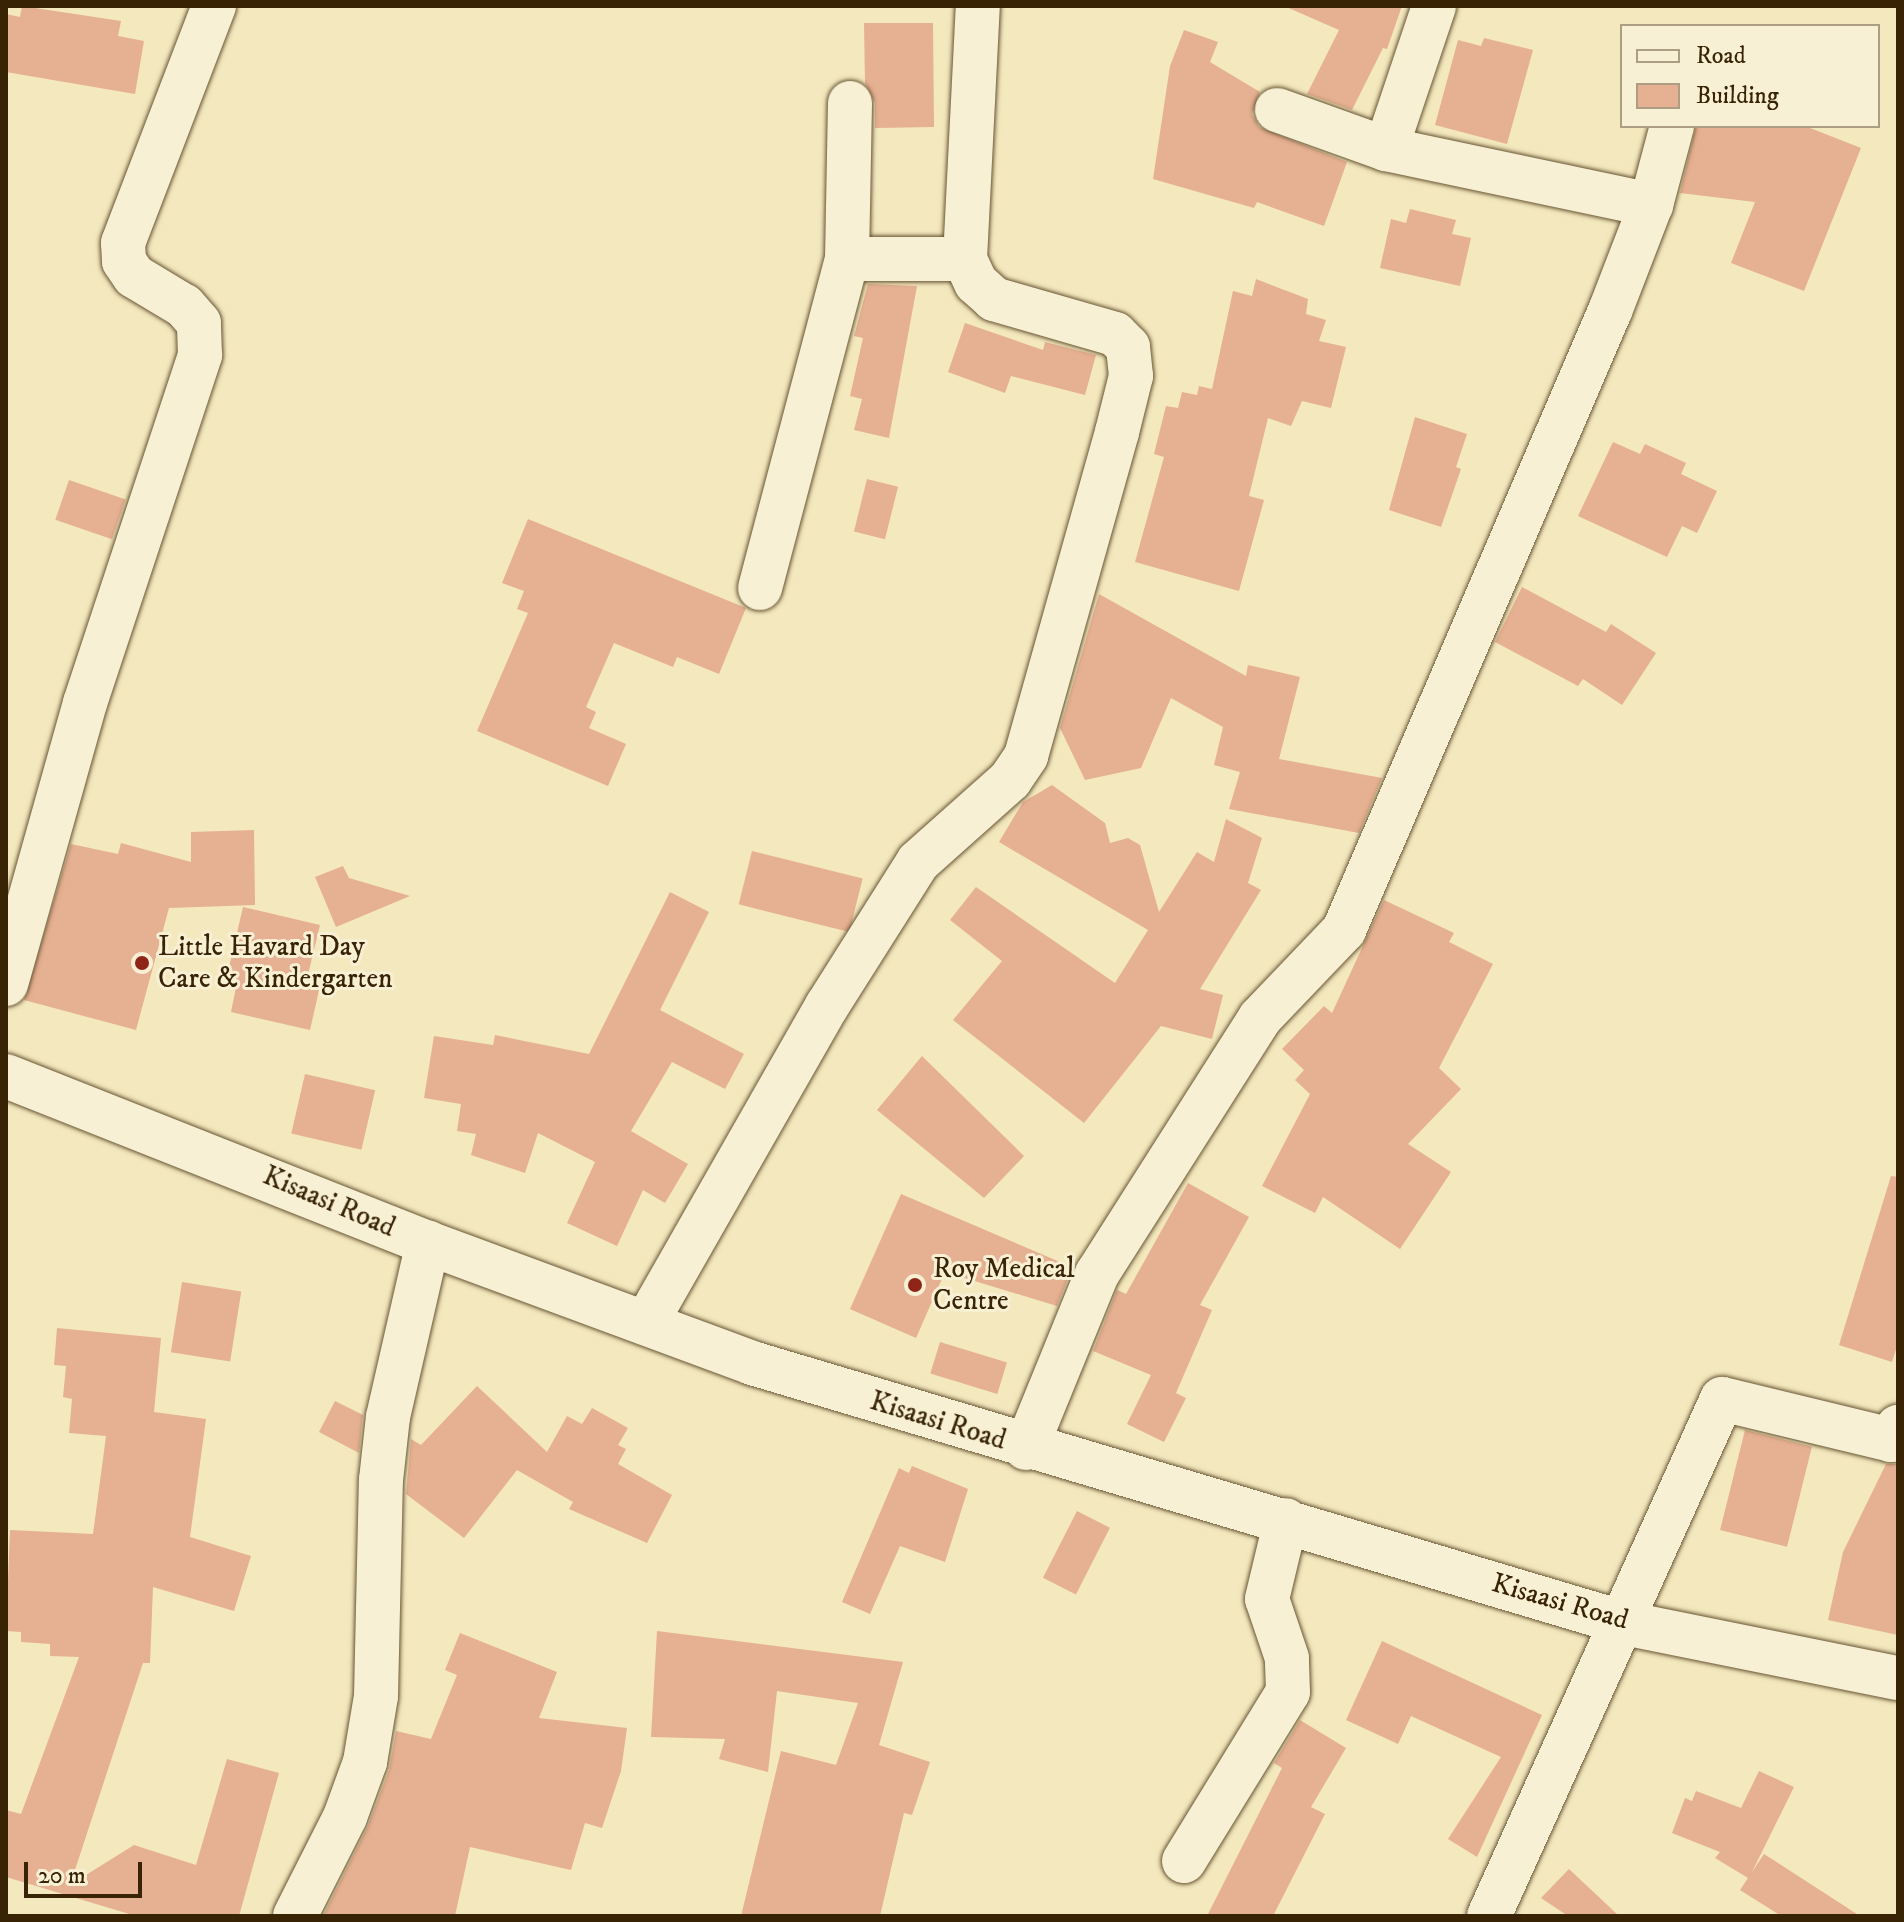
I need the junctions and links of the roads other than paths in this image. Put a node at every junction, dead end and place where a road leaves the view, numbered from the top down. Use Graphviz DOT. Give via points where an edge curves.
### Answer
graph roads {
  1 [pos="214,6"];
  2 [pos="978,6"];
  3 [pos="1434,6"];
  4 [pos="850,103"];
  5 [pos="1277,110"];
  6 [pos="1671,128"];
  7 [pos="1386,149"];
  8 [pos="1651,205"];
  9 [pos="847,259"];
  10 [pos="965,259"];
  11 [pos="760,588"];
  12 [pos="6,984"];
  13 [pos="6,1076"];
  14 [pos="428,1243"];
  15 [pos="646,1323"];
  16 [pos="1898,1427"];
  17 [pos="1026,1448"];
  18 [pos="1286,1520"];
  19 [pos="1624,1623"];
  20 [pos="1898,1678"];
  21 [pos="1184,1861"];
  22 [pos="295,1916"];
  23 [pos="1489,1916"];
  1 -- 12 [label="street" via="123,243 124,261 134,276 184,306 199,323 200,355 89,689"];
  2 -- 10 [label="street"];
  3 -- 7 [label="street"];
  4 -- 9 [label="street"];
  5 -- 7 [label="street"];
  6 -- 8 [label="street"];
  7 -- 8 [label="street"];
  8 -- 17 [label="street" via="1344,930 1260,1018 1097,1274"];
  9 -- 10 [label="street"];
  9 -- 11 [label="street"];
  10 -- 15 [label="street" via="976,283 994,299 1115,334 1132,358 1117,432 1026,756 1010,780 953,825 918,862 827,1006"];
  13 -- 14 [label="street, Kisaasi Road"];
  14 -- 15 [label="street, Kisaasi Road"];
  14 -- 22 [label="street" via="388,1417 381,1480 376,1696 365,1762 345,1817"];
  15 -- 17 [label="street, Kisaasi Road" via="752,1363"];
  16 -- 19 [label="street" via="1891,1440 1722,1399"];
  17 -- 18 [label="street, Kisaasi Road"];
  18 -- 19 [label="street, Kisaasi Road"];
  18 -- 21 [label="street" via="1267,1599 1287,1658 1288,1692"];
  19 -- 20 [label="street, Kisaasi Road"];
  19 -- 23 [label="street"];
}
